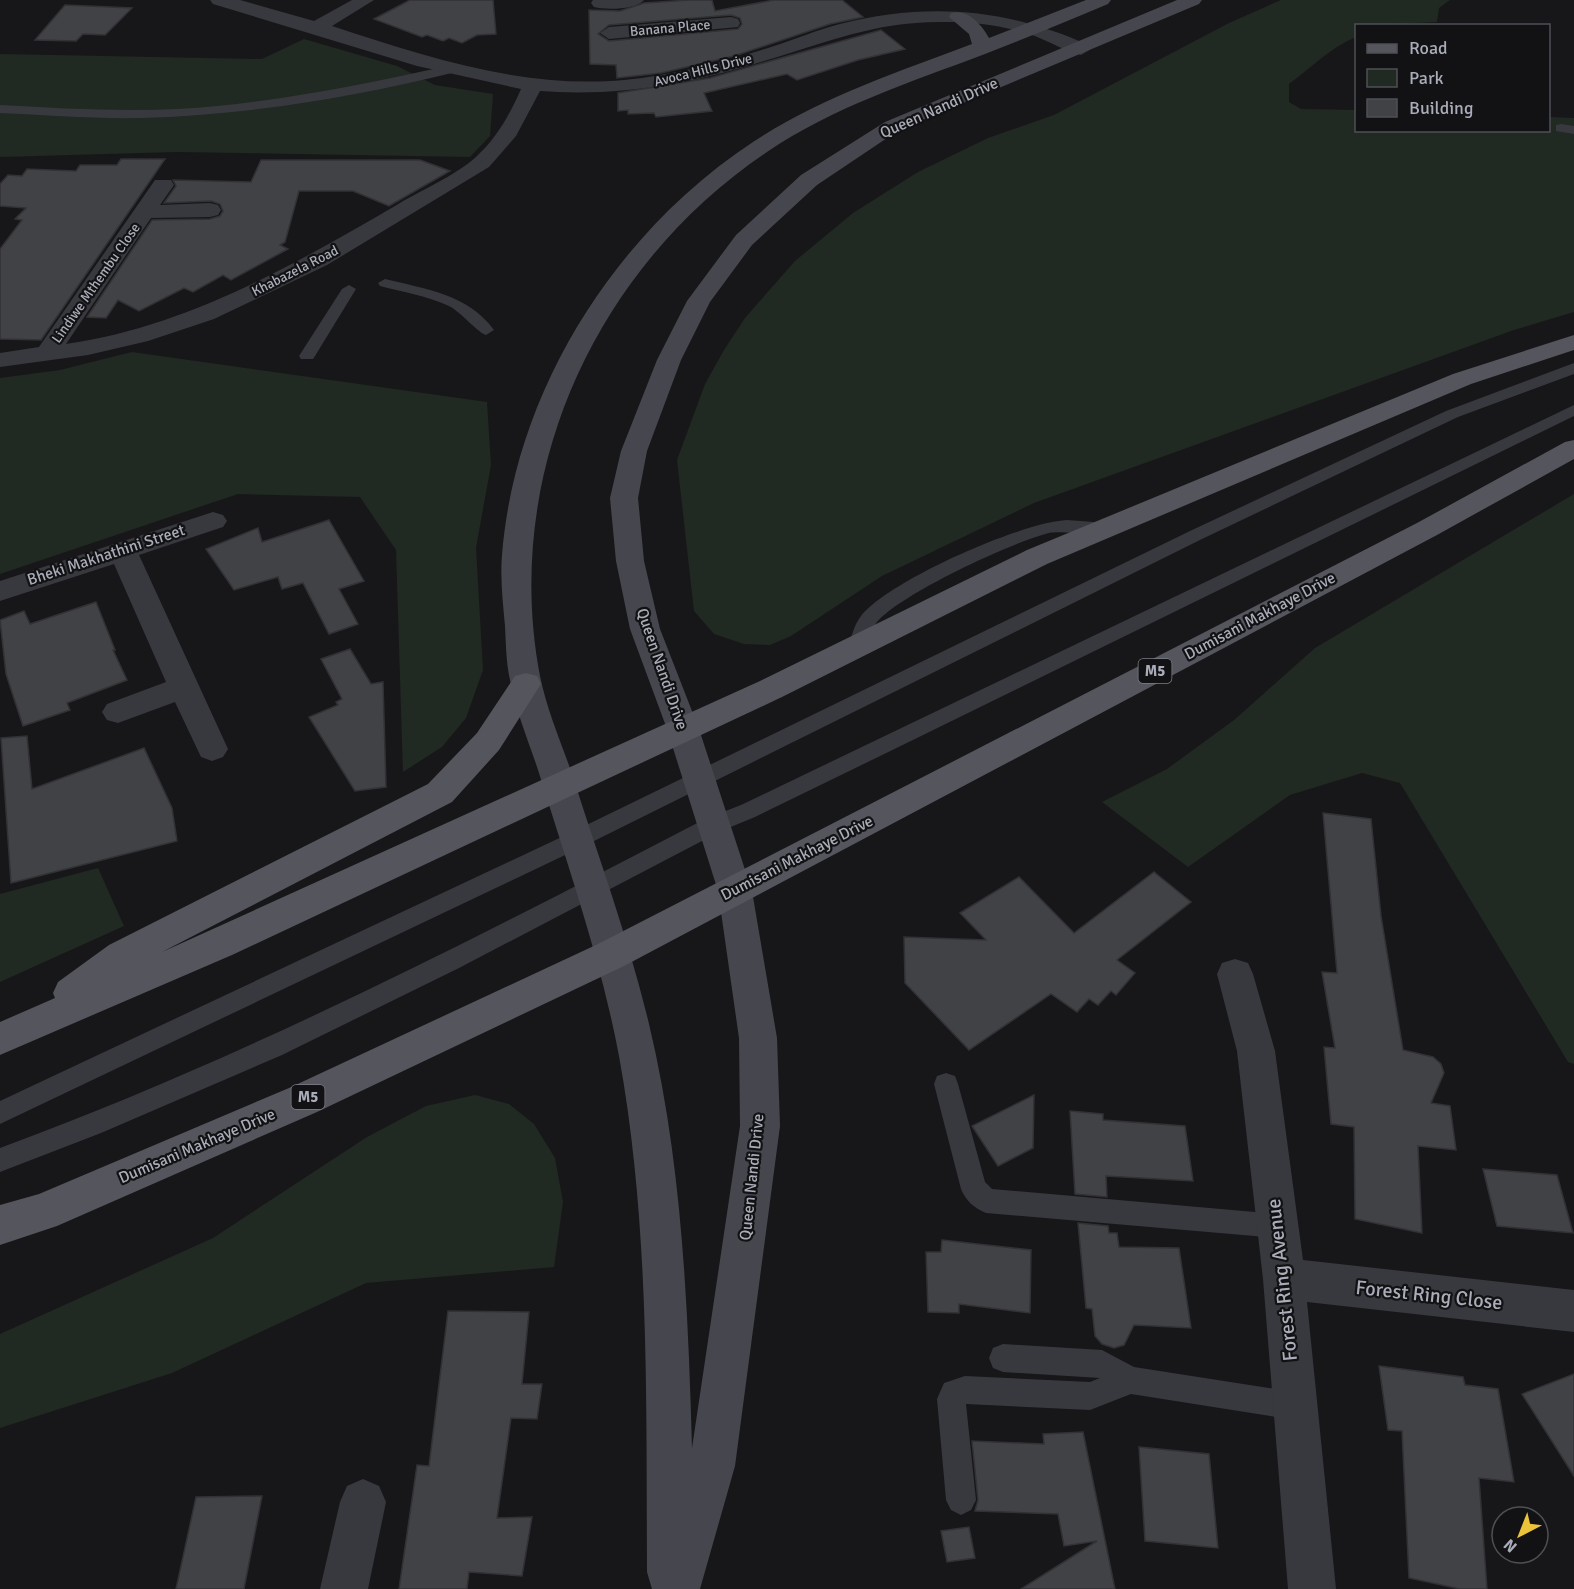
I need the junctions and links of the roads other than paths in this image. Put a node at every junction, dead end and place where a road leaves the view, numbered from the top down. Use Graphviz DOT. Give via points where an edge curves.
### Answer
graph roads {
  1 [pos="219,0"];
  2 [pos="365,0"];
  3 [pos="635,0"];
  4 [pos="1102,0"];
  5 [pos="1193,0"];
  6 [pos="600,3"];
  7 [pos="726,3"];
  8 [pos="954,11"];
  9 [pos="731,23"];
  10 [pos="316,27"];
  11 [pos="1033,29"];
  12 [pos="609,33"];
  13 [pos="981,49"];
  14 [pos="1081,49"];
  15 [pos="758,57"];
  16 [pos="448,70"];
  17 [pos="533,85"];
  18 [pos="0,109"];
  19 [pos="163,185"];
  20 [pos="210,210"];
  21 [pos="146,212"];
  22 [pos="385,283"];
  23 [pos="349,289"];
  24 [pos="486,330"];
  25 [pos="1574,342"];
  26 [pos="46,355"];
  27 [pos="307,356"];
  28 [pos="0,360"];
  29 [pos="1574,368"];
  30 [pos="1574,410"];
  31 [pos="1574,448"];
  32 [pos="213,520"];
  33 [pos="122,550"];
  34 [pos="0,591"];
  35 [pos="526,684"];
  36 [pos="184,687"];
  37 [pos="118,712"];
  38 [pos="683,729"];
  39 [pos="212,749"];
  40 [pos="700,780"];
  41 [pos="559,785"];
  42 [pos="713,825"];
  43 [pos="576,840"];
  44 [pos="591,889"];
  45 [pos="735,891"];
  46 [pos="611,955"];
  47 [pos="1235,974"];
  48 [pos="11,1034"];
  49 [pos="946,1083"];
  50 [pos="0,1113"];
  51 [pos="0,1160"];
  52 [pos="0,1225"];
  53 [pos="1277,1226"];
  54 [pos="1284,1279"];
  55 [pos="1574,1311"];
  56 [pos="1003,1358"];
  57 [pos="1131,1380"];
  58 [pos="1295,1406"];
  59 [pos="961,1500"];
  60 [pos="363,1502"];
  61 [pos="344,1589"];
  62 [pos="672,1589"];
  63 [pos="676,1589"];
  64 [pos="1312,1589"];
  1 -- 10 [label="street, Avoca Hills Drive"];
  2 -- 10 [label="street"];
  3 -- 6 [label="street"];
  4 -- 11 [label="main road"];
  5 -- 14 [label="main road, Queen Nandi Drive"];
  7 -- 9 [label="street"];
  8 -- 11 [label="street, Avoca Hills Drive"];
  8 -- 13 [label="main road" via="979,35"];
  8 -- 15 [label="street, Avoca Hills Drive" via="854,26"];
  9 -- 12 [label="street, Banana Place"];
  9 -- 15 [label="street"];
  10 -- 16 [label="street, Avoca Hills Drive"];
  11 -- 13 [label="main road"];
  11 -- 14 [label="street, Avoca Hills Drive"];
  13 -- 35 [label="main road" via="858,96 760,148 682,207 647,242 615,283 580,339 528,475 516,561"];
  14 -- 38 [label="main road, Queen Nandi Drive" via="965,93 892,126 847,153 772,212 744,240 699,301 651,402 634,451 624,498 630,561 645,629"];
  15 -- 17 [label="street, Avoca Hills Drive" via="650,83 601,87"];
  16 -- 17 [label="street, Avoca Hills Drive" via="487,80"];
  16 -- 18 [label="lane" via="284,100 191,111 140,114"];
  17 -- 26 [label="street, Khabazela Road" via="514,127 482,163 319,260 206,314 139,336"];
  19 -- 21 [label="street, Lindiwe Mthembu Close"];
  20 -- 21 [label="street, Lindiwe Mthembu Close"];
  21 -- 26 [label="street, Lindiwe Mthembu Close"];
  22 -- 24 [label="lane" via="463,305"];
  23 -- 27 [label="lane"];
  25 -- 38 [label="main road" via="1461,379 1037,557"];
  26 -- 28 [label="street, Khabazela Road"];
  29 -- 40 [label="lane" via="1452,414 1186,540"];
  30 -- 42 [label="lane"];
  31 -- 45 [label="main road, Dumisani Makhaye Drive / M5" via="1437,524"];
  32 -- 33 [label="street, Bheki Makhathini Street"];
  33 -- 34 [label="street, Bheki Makhathini Street"];
  33 -- 36 [label="street"];
  35 -- 41 [label="main road"];
  35 -- 48 [label="main road" via="482,751 440,793 122,957"];
  36 -- 37 [label="street"];
  36 -- 39 [label="street"];
  38 -- 40 [label="main road, Queen Nandi Drive"];
  38 -- 41 [label="main road"];
  40 -- 42 [label="main road, Queen Nandi Drive"];
  40 -- 43 [label="lane"];
  41 -- 43 [label="main road"];
  41 -- 48 [label="main road" via="219,944"];
  42 -- 44 [label="lane"];
  42 -- 45 [label="main road, Queen Nandi Drive"];
  43 -- 44 [label="main road"];
  43 -- 50 [label="lane"];
  44 -- 46 [label="main road"];
  44 -- 51 [label="lane" via="273,1049 95,1126"];
  45 -- 46 [label="main road, Dumisani Makhaye Drive / M5"];
  45 -- 63 [label="main road, Queen Nandi Drive" via="758,1038 760,1126 712,1466"];
  46 -- 52 [label="main road, Dumisani Makhaye Drive / M5" via="292,1105 44,1212"];
  46 -- 62 [label="main road" via="638,1057 657,1185 666,1308"];
  47 -- 53 [label="street, Forest Ring Avenue" via="1256,1051"];
  49 -- 53 [label="lane" via="974,1189 986,1201"];
  53 -- 54 [label="street, Forest Ring Avenue"];
  54 -- 55 [label="street, Forest Ring Close"];
  54 -- 58 [label="street, Forest Ring Avenue"];
  56 -- 57 [label="lane" via="1102,1364"];
  57 -- 58 [label="lane"];
  57 -- 59 [label="lane" via="1090,1395 965,1390 954,1393 951,1399"];
  58 -- 64 [label="street, Forest Ring Avenue"];
  60 -- 61 [label="street"];
}
